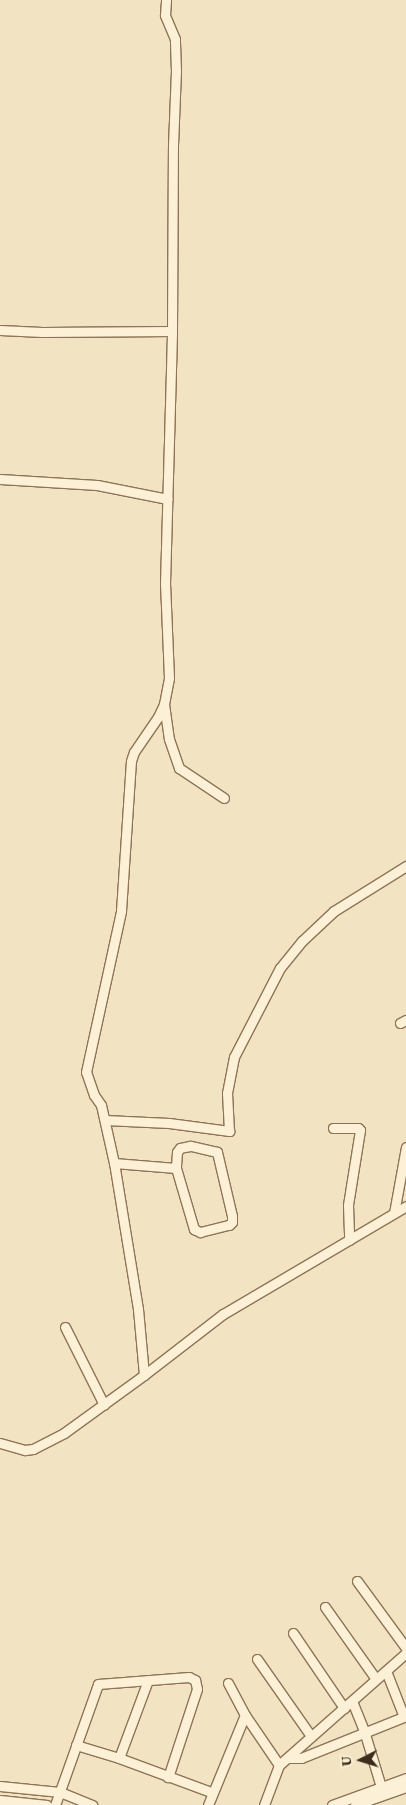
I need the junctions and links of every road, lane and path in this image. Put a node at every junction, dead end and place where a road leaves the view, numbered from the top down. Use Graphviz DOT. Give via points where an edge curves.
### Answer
graph roads {
  1 [pos="166,0"];
  2 [pos="0,330"];
  3 [pos="172,331"];
  4 [pos="0,479"];
  5 [pos="168,499"];
  6 [pos="164,704"];
  7 [pos="224,798"];
  8 [pos="406,866"];
  9 [pos="105,1120"];
  10 [pos="334,1128"];
  11 [pos="406,1147"];
  12 [pos="114,1163"];
  13 [pos="176,1168"];
  14 [pos="406,1206"];
  15 [pos="394,1213"];
  16 [pos="349,1240"];
  17 [pos="65,1328"];
  18 [pos="144,1375"];
  19 [pos="104,1405"];
  20 [pos="0,1443"];
  21 [pos="357,1581"];
  22 [pos="325,1607"];
  23 [pos="293,1634"];
  24 [pos="406,1648"];
  25 [pos="406,1653"];
  26 [pos="257,1659"];
  27 [pos="386,1670"];
  28 [pos="148,1680"];
  29 [pos="376,1680"];
  30 [pos="228,1683"];
  31 [pos="352,1701"];
  32 [pos="344,1708"];
  33 [pos="246,1715"];
  34 [pos="405,1717"];
  35 [pos="365,1734"];
  36 [pos="311,1736"];
  37 [pos="76,1746"];
  38 [pos="119,1758"];
  39 [pos="289,1758"];
  40 [pos="279,1765"];
  41 [pos="168,1777"];
  42 [pos="406,1778"];
  43 [pos="0,1786"];
  44 [pos="406,1786"];
  45 [pos="382,1787"];
  46 [pos="60,1792"];
  47 [pos="211,1792"];
  48 [pos="0,1800"];
  49 [pos="373,1802"];
  50 [pos="46,1805"];
  51 [pos="55,1805"];
  52 [pos="92,1805"];
  53 [pos="208,1805"];
  54 [pos="264,1805"];
  55 [pos="332,1805"];
  56 [pos="356,1805"];
  1 -- 3 [label="street" via="165,16 176,52"];
  2 -- 3 [label="street"];
  3 -- 5 [label="street"];
  4 -- 5 [label="street" via="98,484"];
  5 -- 6 [label="street" via="165,584 170,674"];
  6 -- 7 [label="street" via="169,739 180,768"];
  6 -- 9 [label="street" via="131,761 121,911 87,1060 87,1081 101,1105"];
  8 -- 9 [label="street" via="334,911 302,941 280,968 234,1057 227,1093 228,1131 182,1124"];
  9 -- 12 [label="street"];
  10 -- 16 [label="street" via="360,1130 348,1205"];
  11 -- 15 [label="street"];
  12 -- 13 [label="street"];
  12 -- 18 [label="street" via="138,1309"];
  13 -- 13 [label="street" via="194,1229 200,1232 229,1225 232,1216 217,1152 190,1146 180,1148"];
  14 -- 15 [label="street"];
  15 -- 16 [label="street"];
  16 -- 18 [label="street" via="223,1314"];
  17 -- 19 [label="street"];
  18 -- 19 [label="street"];
  19 -- 20 [label="street" via="64,1433 33,1449"];
  21 -- 24 [label="street"];
  22 -- 29 [label="street"];
  23 -- 32 [label="street"];
  25 -- 27 [label="street"];
  26 -- 36 [label="street"];
  27 -- 29 [label="street"];
  27 -- 34 [label="street"];
  28 -- 37 [label="street" via="98,1684"];
  28 -- 38 [label="street"];
  28 -- 41 [label="street" via="189,1676 195,1680 197,1689"];
  29 -- 31 [label="street"];
  30 -- 33 [label="street"];
  31 -- 32 [label="street"];
  31 -- 35 [label="street"];
  32 -- 36 [label="street"];
  33 -- 40 [label="street"];
  33 -- 47 [label="street"];
  34 -- 35 [label="street"];
  35 -- 39 [label="street" via="300,1758"];
  35 -- 45 [label="street"];
  36 -- 39 [label="street"];
  37 -- 38 [label="street"];
  37 -- 46 [label="street"];
  38 -- 41 [label="street"];
  39 -- 40 [label="street"];
  40 -- 54 [label="street"];
  41 -- 47 [label="street"];
  42 -- 45 [label="street"];
  43 -- 46 [label="street"];
  44 -- 49 [label="street"];
  45 -- 55 [label="street"];
  46 -- 51 [label="street"];
  46 -- 52 [label="street"];
  47 -- 53 [label="street"];
  48 -- 50 [label="street"];
  49 -- 56 [label="street"];
}
